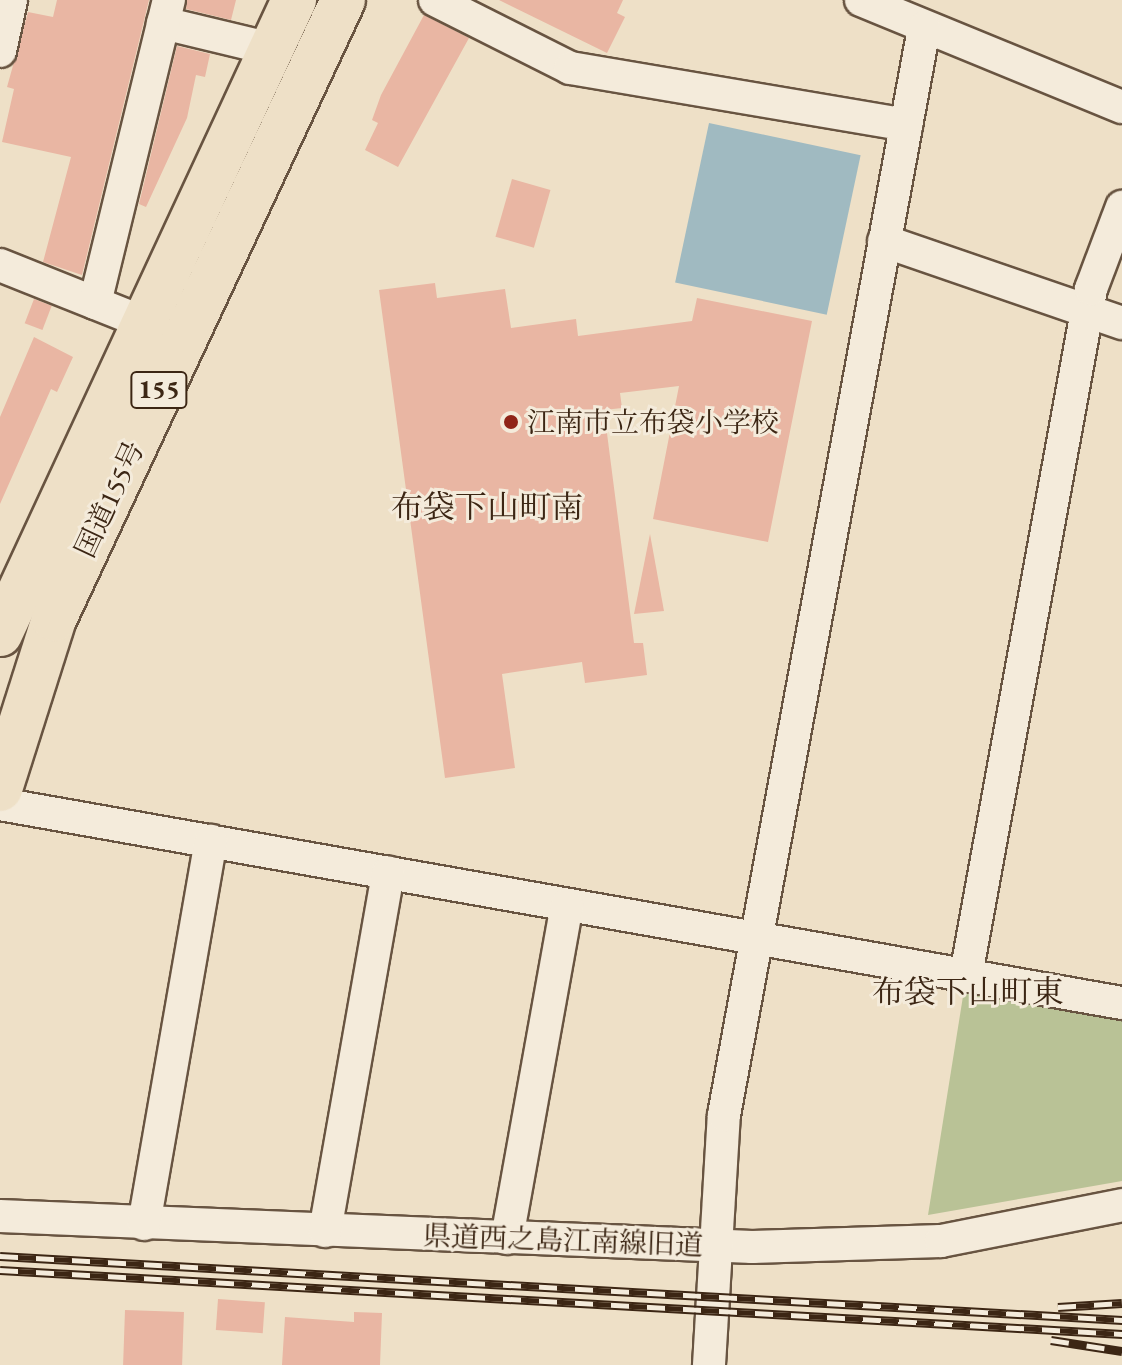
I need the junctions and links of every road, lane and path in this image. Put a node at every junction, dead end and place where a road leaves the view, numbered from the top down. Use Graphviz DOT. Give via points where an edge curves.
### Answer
graph roads {
  1 [pos="11,0"];
  2 [pos="294,0"];
  3 [pos="343,0"];
  4 [pos="435,0"];
  5 [pos="861,0"];
  6 [pos="166,12"];
  7 [pos="924,28"];
  8 [pos="271,49"];
  9 [pos="0,51"];
  10 [pos="1122,107"];
  11 [pos="906,125"];
  12 [pos="1122,207"];
  13 [pos="884,241"];
  14 [pos="0,265"];
  15 [pos="95,303"];
  16 [pos="1087,311"];
  17 [pos="140,321"];
  18 [pos="1122,323"];
  19 [pos="1,627"];
  20 [pos="0,789"];
  21 [pos="0,804"];
  22 [pos="211,841"];
  23 [pos="388,873"];
  24 [pos="567,905"];
  25 [pos="754,939"];
  26 [pos="966,975"];
  27 [pos="1122,1003"];
  28 [pos="1122,1205"];
  29 [pos="0,1216"];
  30 [pos="144,1224"];
  31 [pos="325,1231"];
  32 [pos="507,1238"];
  33 [pos="712,1245"];
  34 [pos="709,1365"];
  1 -- 9 [label="street"];
  2 -- 8 [label="highway, 国道155号 / 155"];
  3 -- 20 [label="highway, 国道155号 / 155" via="54,619"];
  4 -- 11 [label="street" via="570,68"];
  5 -- 7 [label="street"];
  6 -- 8 [label="street"];
  6 -- 15 [label="street"];
  7 -- 10 [label="street"];
  7 -- 11 [label="street"];
  8 -- 17 [label="highway, 国道155号 / 155"];
  11 -- 13 [label="street"];
  12 -- 16 [label="street"];
  13 -- 16 [label="street"];
  13 -- 25 [label="street"];
  14 -- 15 [label="street"];
  15 -- 17 [label="street"];
  16 -- 18 [label="street"];
  16 -- 26 [label="street"];
  17 -- 19 [label="highway, 国道155号 / 155"];
  21 -- 22 [label="street"];
  22 -- 23 [label="street"];
  22 -- 30 [label="street"];
  23 -- 24 [label="street"];
  23 -- 31 [label="street"];
  24 -- 25 [label="street"];
  24 -- 32 [label="street"];
  25 -- 26 [label="street"];
  25 -- 33 [label="street" via="724,1115"];
  26 -- 27 [label="street"];
  28 -- 33 [label="street, 県道西之島江南線旧道" via="941,1241"];
  29 -- 30 [label="street, 県道西之島江南線旧道"];
  30 -- 31 [label="street, 県道西之島江南線旧道"];
  31 -- 32 [label="street, 県道西之島江南線旧道"];
  32 -- 33 [label="street, 県道西之島江南線旧道"];
  33 -- 34 [label="street"];
}
